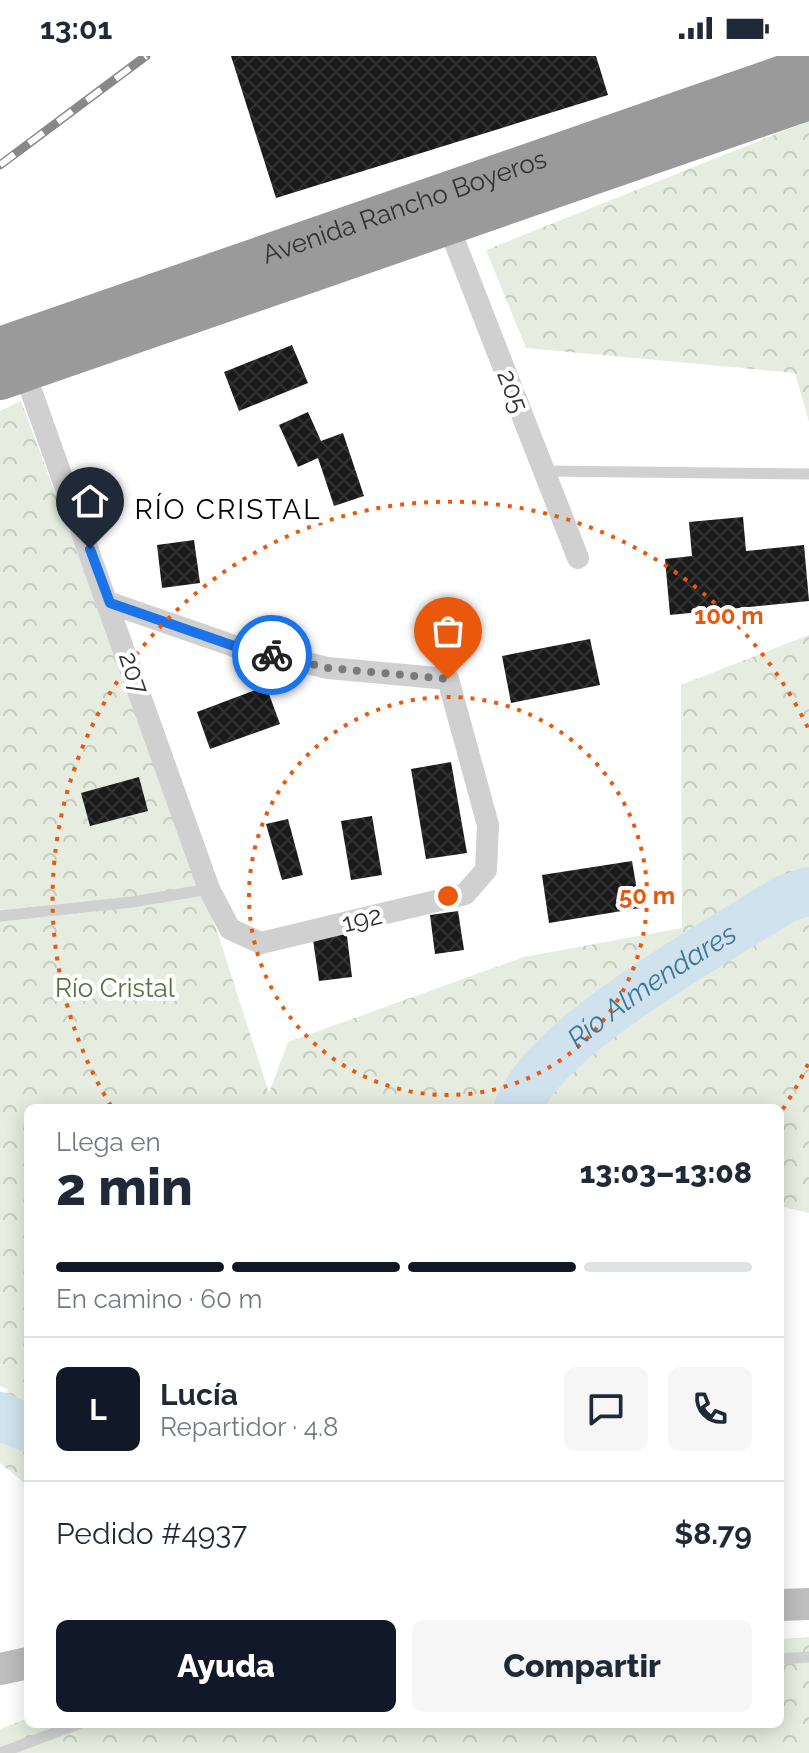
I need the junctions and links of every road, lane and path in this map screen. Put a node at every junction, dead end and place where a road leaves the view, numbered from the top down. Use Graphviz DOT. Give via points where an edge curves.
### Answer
graph roads {
  1 [pos="809,66"];
  2 [pos="809,100"];
  3 [pos="448,225"];
  4 [pos="8,366"];
  5 [pos="544,471"];
  6 [pos="809,474"];
  7 [pos="578,558"];
  8 [pos="110,603"];
  9 [pos="209,889"];
  10 [pos="0,916"];
  11 [pos="230,929"];
  12 [pos="809,1604"];
  13 [pos="784,1605"];
  14 [pos="809,1657"];
  15 [pos="784,1659"];
  16 [pos="24,1664"];
  17 [pos="0,1669"];
  18 [pos="67,1728"];
  19 [pos="0,1753"];
  1 -- 4 [label="highway, Avenida Rancho Boyeros"];
  2 -- 3 [label="highway, Avenida Rancho Boyeros"];
  3 -- 4 [label="highway, Avenida Rancho Boyeros"];
  3 -- 5 [label="street, 205"];
  4 -- 8 [label="street, 207"];
  5 -- 6 [label="lane"];
  5 -- 7 [label="street, 205"];
  8 -- 9 [label="street, 207"];
  8 -- 11 [label="street, 192" via="237,647 328,668 448,679 488,825 486,870 465,894 261,943"];
  9 -- 10 [label="lane"];
  9 -- 11 [label="street, 207"];
  12 -- 13 [label="street"];
  14 -- 15 [label="lane"];
  16 -- 17 [label="street"];
  18 -- 19 [label="lane"];
}
